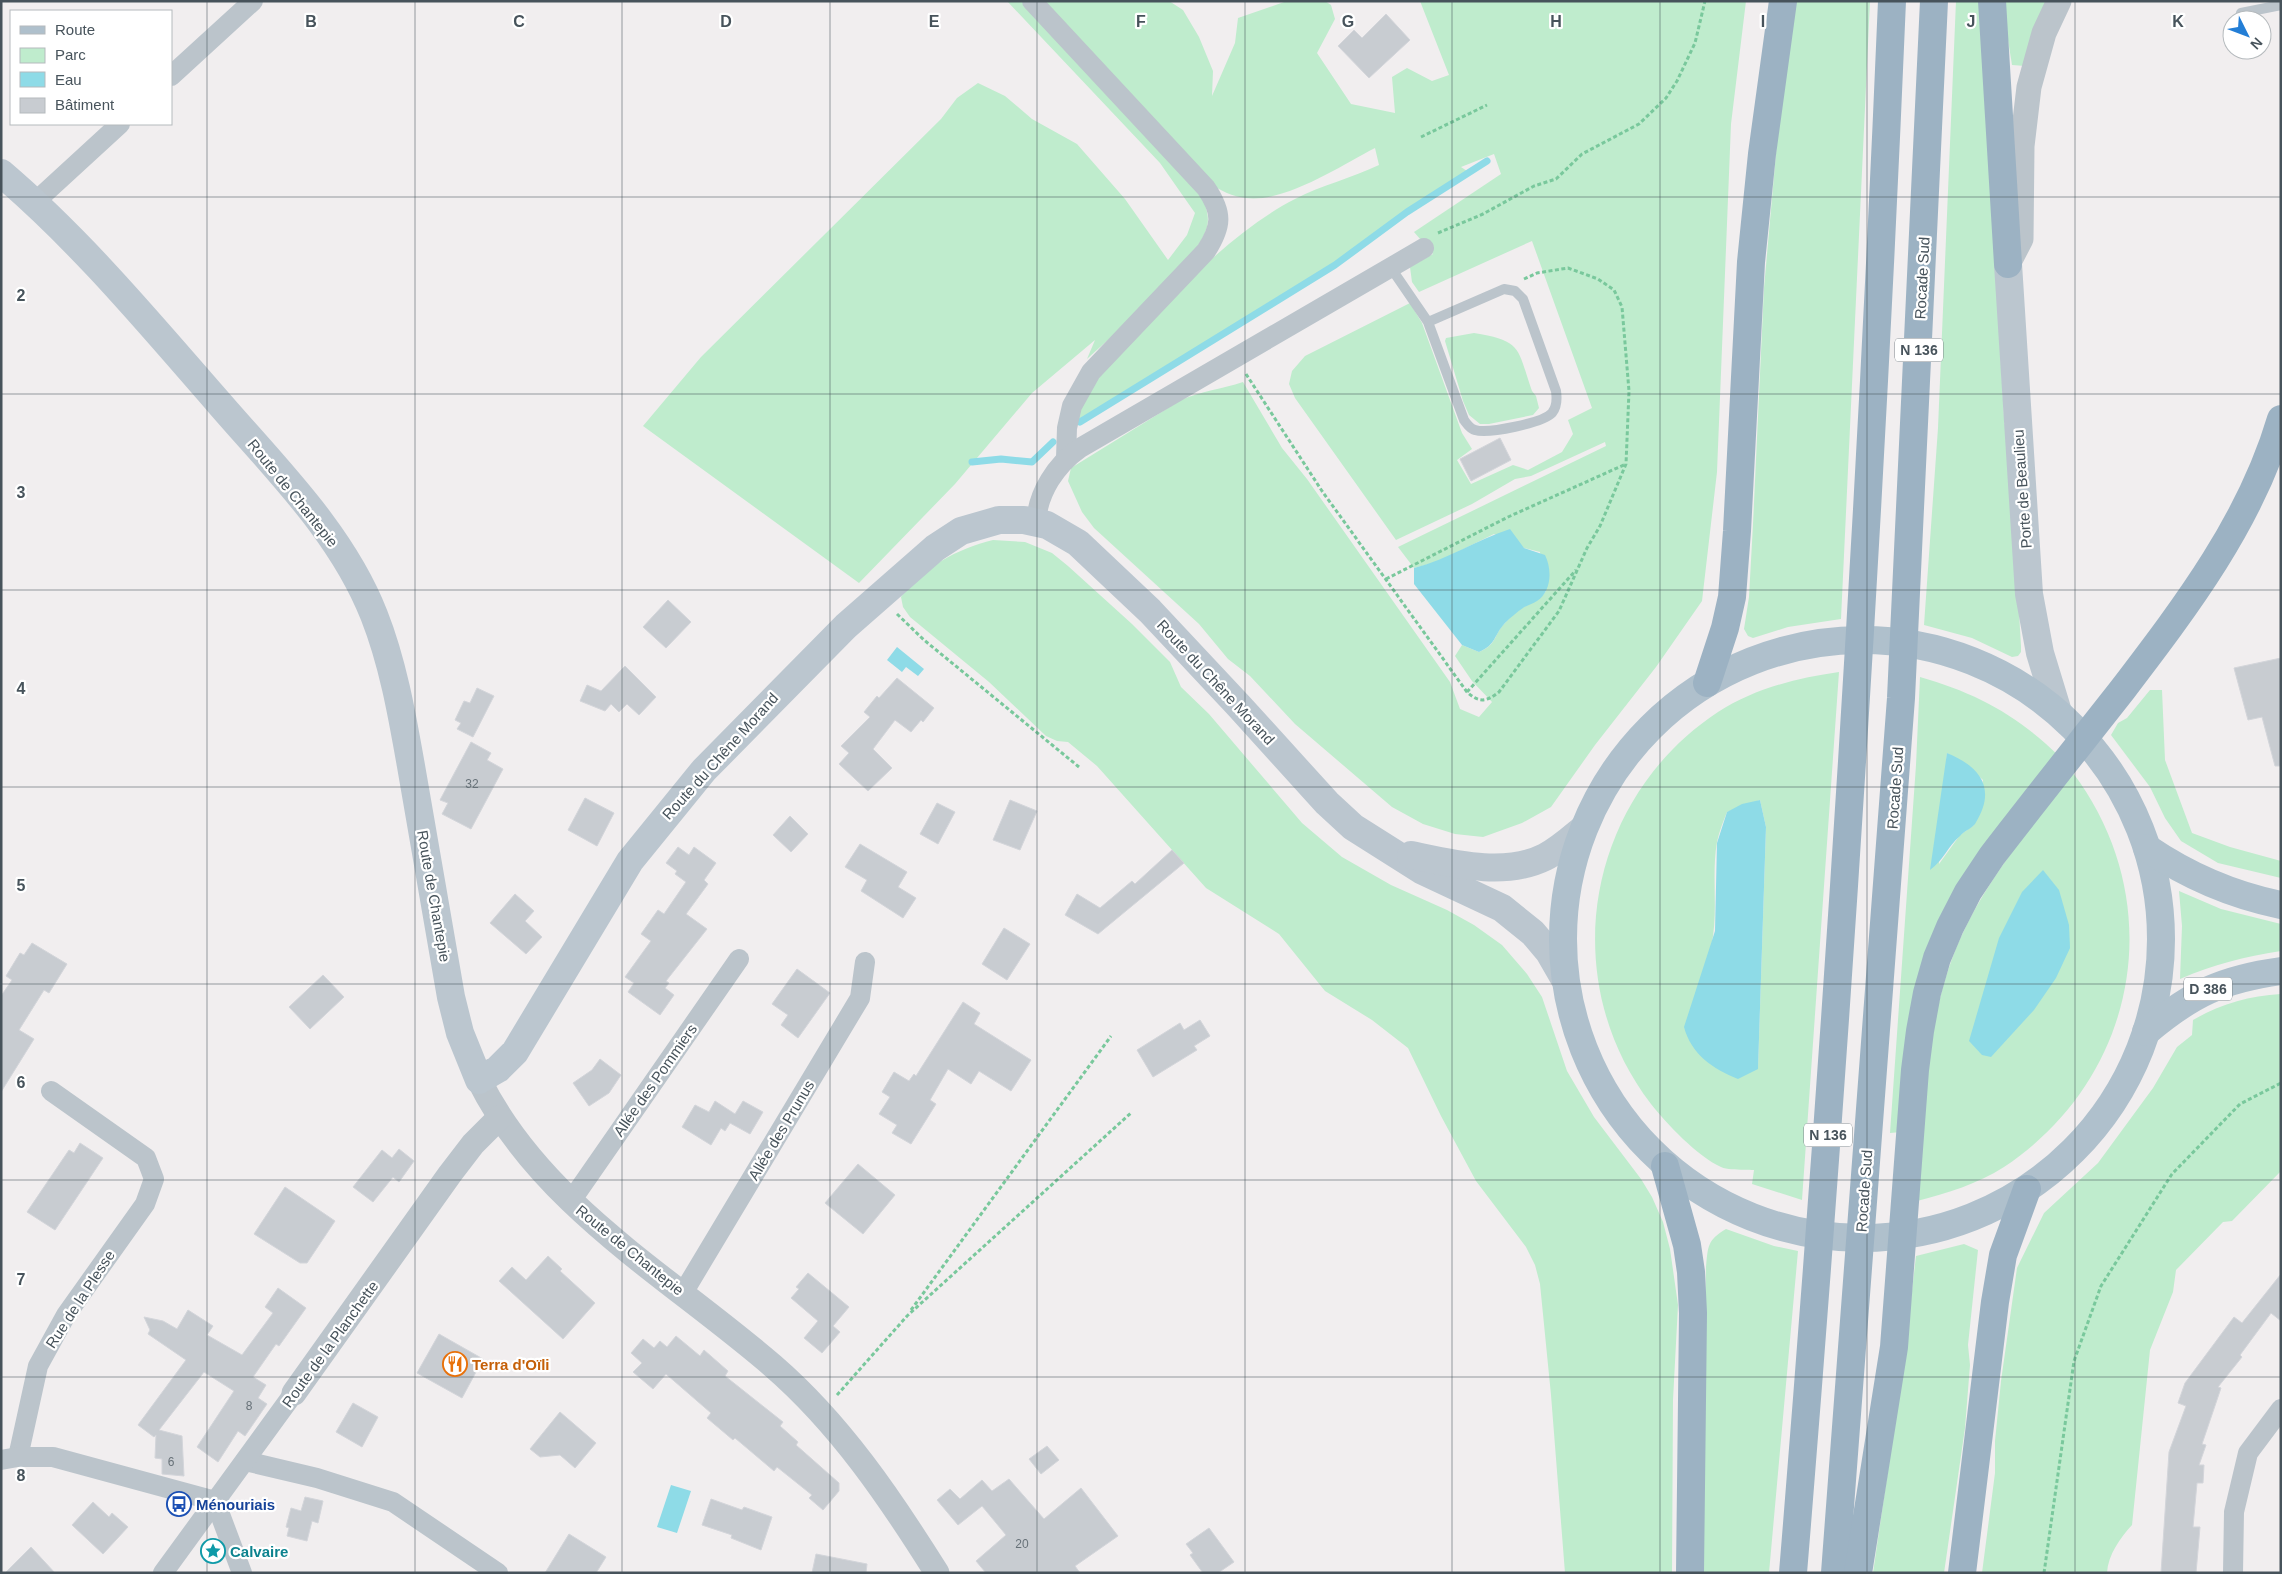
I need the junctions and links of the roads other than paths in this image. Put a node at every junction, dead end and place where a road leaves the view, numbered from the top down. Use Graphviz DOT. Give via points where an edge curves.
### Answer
graph roads {
  1 [pos="253,1"];
  2 [pos="1032,1"];
  3 [pos="1783,1"];
  4 [pos="1892,1"];
  5 [pos="1934,1"];
  6 [pos="1992,1"];
  7 [pos="2059,1"];
  8 [pos="2281,5"];
  9 [pos="2252,10"];
  10 [pos="172,75"];
  11 [pos="119,125"];
  12 [pos="1,173"];
  13 [pos="35,202"];
  14 [pos="1424,248"];
  15 [pos="2008,264"];
  16 [pos="1391,268"];
  17 [pos="1428,322"];
  18 [pos="2281,419"];
  19 [pos="1066,458"];
  20 [pos="1036,522"];
  21 [pos="1707,683"];
  22 [pos="2058,712"];
  23 [pos="1583,830"];
  24 [pos="2147,848"];
  25 [pos="1389,850"];
  26 [pos="2281,905"];
  27 [pos="739,959"];
  28 [pos="865,962"];
  29 [pos="2281,971"];
  30 [pos="1564,978"];
  31 [pos="2146,1032"];
  32 [pos="479,1080"];
  33 [pos="51,1091"];
  34 [pos="499,1118"];
  35 [pos="1665,1166"];
  36 [pos="2026,1189"];
  37 [pos="571,1201"];
  38 [pos="683,1293"];
  39 [pos="294,1393"];
  40 [pos="2281,1409"];
  41 [pos="10,1458"];
  42 [pos="245,1461"];
  43 [pos="215,1501"];
  44 [pos="162,1573"];
  45 [pos="242,1573"];
  46 [pos="498,1573"];
  47 [pos="937,1573"];
  48 [pos="1690,1573"];
  49 [pos="1793,1573"];
  50 [pos="1834,1573"];
  51 [pos="1858,1573"];
  52 [pos="1962,1573"];
  53 [pos="2233,1573"];
  1 -- 10 [label="street"];
  2 -- 19 [label="street" via="1206,188 1219,212 1215,237 1196,264 1091,372 1072,406"];
  3 -- 21 [label="highway" via="1751,262 1732,597"];
  4 -- 49 [label="highway, N 136" via="1881,272 1856,688 1823,1201"];
  5 -- 50 [label="highway, Rocade Sud / N 136" via="1902,698"];
  6 -- 15 [label="highway"];
  7 -- 15 [label="street" via="2044,33 2029,86 2022,146 2021,239"];
  8 -- 9 [label="lane"];
  11 -- 13 [label="street"];
  12 -- 13 [label="main road, Route de Chantepie"];
  13 -- 32 [label="main road, Route de Chantepie" via="106,273 269,461 321,523 356,577 373,613 397,691 451,996 460,1033"];
  14 -- 16 [label="street"];
  15 -- 22 [label="main road, Porte de Beaulieu" via="2029,594 2040,653"];
  16 -- 17 [label="lane"];
  16 -- 19 [label="street" via="1235,356"];
  17 -- 17 [label="lane" via="1464,420 1470,428 1489,430 1544,419 1552,413 1556,406 1556,391 1523,299 1515,291 1504,289"];
  18 -- 51 [label="highway" via="2247,506 2209,571 2155,647 1992,856 1968,892 1937,958 1927,993 1916,1060 1894,1347"];
  19 -- 20 [label="street" via="1037,506"];
  20 -- 25 [label="main road, Route du Chêne Morand" via="1068,535 1088,552 1150,611 1327,803 1353,827"];
  20 -- 32 [label="main road, Route du Chêne Morand" via="998,520 961,531 935,548 880,595 786,684 679,799 625,869 515,1052 498,1070"];
  21 -- 22 [label="main road" via="1783,650 1831,641 1881,640 1954,654 2000,672"];
  21 -- 23 [label="main road" via="1656,722 1633,746 1601,793"];
  22 -- 24 [label="main road" via="2097,753 2126,798"];
  23 -- 25 [label="main road, Route du Chêne Morand" via="1546,857 1525,865 1488,867"];
  23 -- 30 [label="main road" via="1573,858 1564,910"];
  24 -- 26 [label="main road" via="2214,885"];
  24 -- 31 [label="main road" via="2158,894 2161,940 2157,987"];
  25 -- 30 [label="main road, Route du Chêne Morand" via="1421,870 1502,908 1549,952"];
  27 -- 37 [label="street, Allée des Pommiers"];
  28 -- 38 [label="street, Allée des Prunus" via="860,998"];
  29 -- 31 [label="main road, D 386" via="2239,978 2211,988 2173,1009"];
  30 -- 35 [label="main road" via="1578,1038 1601,1088 1622,1121"];
  31 -- 36 [label="main road" via="2123,1085 2091,1132 2050,1172"];
  32 -- 34 [label="street, Route de Chantepie"];
  33 -- 41 [label="street, Rue de la Plesse" via="146,1158 154,1179 145,1204 66,1315 38,1366"];
  34 -- 37 [label="street, Route de Chantepie" via="531,1159"];
  34 -- 39 [label="street, Route de la Planchette" via="458,1163"];
  35 -- 36 [label="main road" via="1691,1187 1751,1218 1783,1229 1849,1239 1916,1234 1949,1226"];
  35 -- 48 [label="highway" via="1682,1220 1691,1272"];
  36 -- 52 [label="highway" via="2003,1255 1995,1302"];
  37 -- 38 [label="street, Route de Chantepie"];
  38 -- 47 [label="street, Route de Chantepie" via="772,1366 822,1413 895,1507"];
  39 -- 42 [label="street, Route de la Planchette"];
  40 -- 53 [label="street" via="2248,1453 2234,1512"];
  41 -- 43 [label="street, Rue de la Plesse" via="53,1457"];
  42 -- 43 [label="street, Route de la Planchette"];
  42 -- 46 [label="street" via="317,1478 393,1502"];
  43 -- 44 [label="street, Route de la Planchette"];
  43 -- 45 [label="street"];
}
